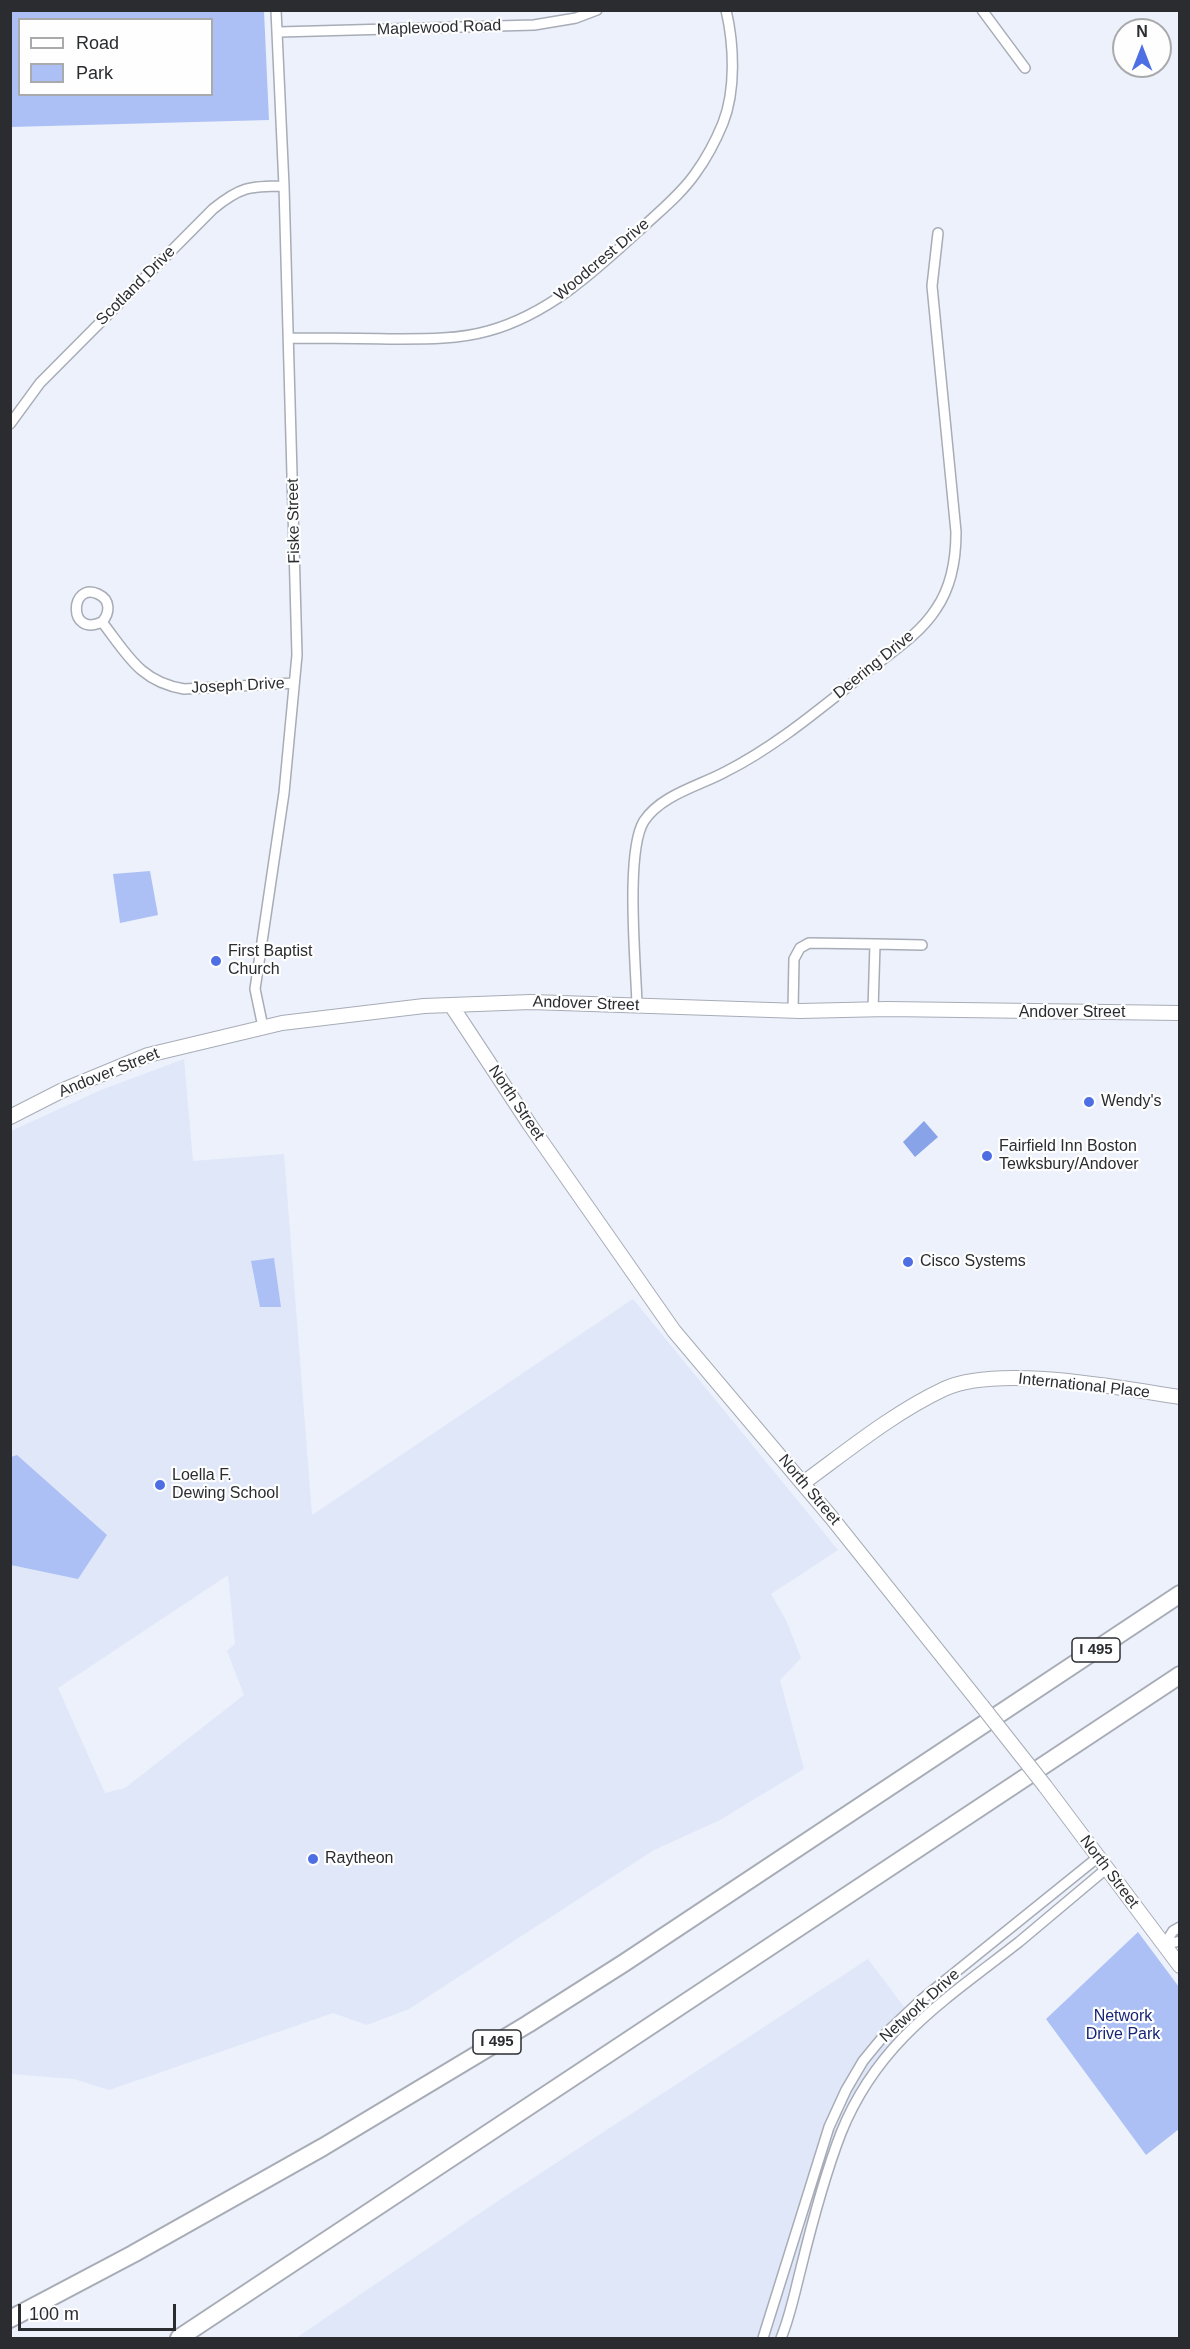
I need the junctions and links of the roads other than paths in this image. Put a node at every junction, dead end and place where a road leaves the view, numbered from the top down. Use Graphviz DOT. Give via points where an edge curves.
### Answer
graph roads {
  1 [pos="276,10"];
  2 [pos="597,10"];
  3 [pos="726,10"];
  4 [pos="982,10"];
  5 [pos="279,32"];
  6 [pos="1025,68"];
  7 [pos="284,186"];
  8 [pos="938,233"];
  9 [pos="288,338"];
  10 [pos="10,424"];
  11 [pos="102,622"];
  12 [pos="294,683"];
  13 [pos="875,944"];
  14 [pos="922,945"];
  15 [pos="451,1005"];
  16 [pos="636,1005"];
  17 [pos="793,1010"];
  18 [pos="873,1010"];
  19 [pos="1179,1013"];
  20 [pos="263,1027"];
  21 [pos="10,1117"];
  22 [pos="1179,1397"];
  23 [pos="803,1483"];
  24 [pos="1179,1594"];
  25 [pos="1179,1675"];
  26 [pos="1102,1863"];
  27 [pos="1179,1927"];
  28 [pos="1179,1941"];
  29 [pos="1164,1945"];
  30 [pos="1179,1966"];
  31 [pos="10,2319"];
  32 [pos="179,2338"];
  33 [pos="763,2338"];
  34 [pos="781,2338"];
  1 -- 5 [label="street, Fiske Street"];
  2 -- 5 [label="street, Maplewood Road" via="534,25"];
  3 -- 9 [label="street, Woodcrest Drive" via="731,84 723,122 710,148 694,176 665,207 572,289 533,315 485,332 453,337"];
  4 -- 6 [label="street"];
  5 -- 7 [label="street, Fiske Street"];
  7 -- 9 [label="street, Fiske Street"];
  7 -- 10 [label="street, Scotland Drive" via="245,189 231,194 213,209 40,383"];
  8 -- 16 [label="street, Deering Drive" via="932,286 956,549 944,596 926,622 906,641 829,702 760,752 669,799 643,822 634,849"];
  9 -- 12 [label="street, Fiske Street" via="297,655"];
  11 -- 12 [label="street, Joseph Drive" via="138,668 170,687"];
  12 -- 20 [label="street, Fiske Street" via="284,793 255,989"];
  13 -- 14 [label="street"];
  13 -- 17 [label="street" via="810,943 800,948 794,958"];
  13 -- 18 [label="street"];
  15 -- 16 [label="main road, Andover Street"];
  15 -- 20 [label="main road, Andover Street"];
  15 -- 23 [label="main road, North Street" via="674,1331"];
  16 -- 17 [label="main road, Andover Street"];
  17 -- 18 [label="main road, Andover Street"];
  18 -- 19 [label="main road, Andover Street"];
  20 -- 21 [label="main road, Andover Street" via="147,1055"];
  22 -- 23 [label="main road, International Place" via="1038,1379 960,1384 909,1409"];
  23 -- 26 [label="main road, North Street, bridge"];
  24 -- 31 [label="highway, I 495" via="537,2018 323,2147"];
  25 -- 32 [label="highway"];
  26 -- 29 [label="main road, North Street"];
  26 -- 33 [label="street, Network Drive" via="921,2000 863,2061 829,2127"];
  26 -- 34 [label="street, Network Drive" via="1019,1941 930,2010 875,2069 842,2132 815,2212"];
  27 -- 29 [label="street"];
  28 -- 29 [label="street"];
  29 -- 30 [label="main road, North Street"];
}
